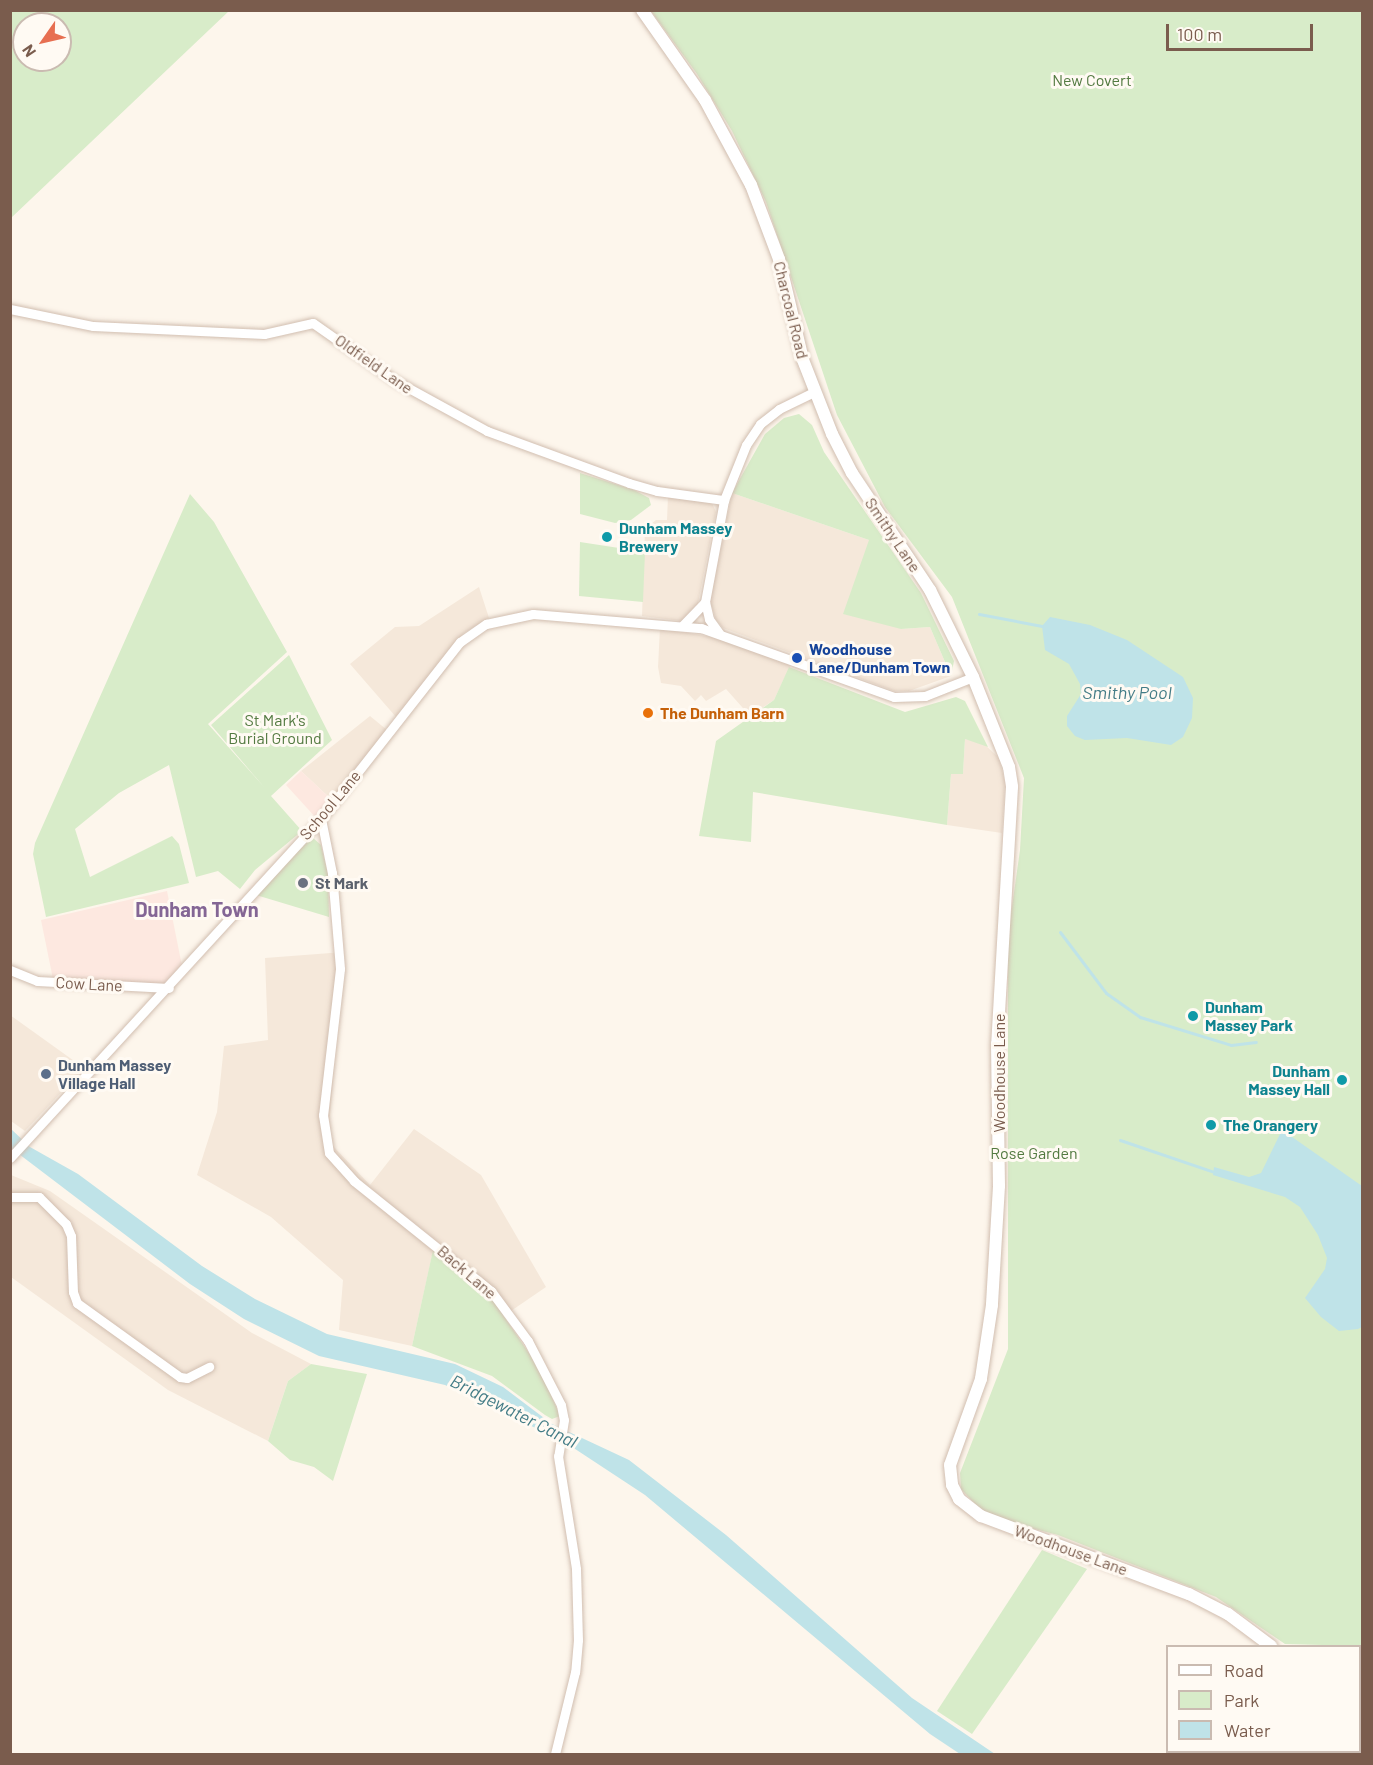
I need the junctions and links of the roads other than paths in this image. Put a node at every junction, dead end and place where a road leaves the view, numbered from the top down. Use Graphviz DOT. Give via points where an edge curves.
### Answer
graph roads {
  1 [pos="642,10"];
  2 [pos="10,309"];
  3 [pos="814,392"];
  4 [pos="724,500"];
  5 [pos="705,602"];
  6 [pos="683,625"];
  7 [pos="719,633"];
  8 [pos="973,677"];
  9 [pos="321,819"];
  10 [pos="10,970"];
  11 [pos="169,988"];
  12 [pos="12,1157"];
  13 [pos="10,1197"];
  14 [pos="209,1367"];
  15 [pos="1268,1645"];
  16 [pos="555,1755"];
  1 -- 3 [label="main road, Charcoal Road" via="705,100 751,185 779,259"];
  2 -- 4 [label="street, Oldfield Lane" via="93,326 264,334 314,323 394,380 487,430 629,483"];
  3 -- 4 [label="street" via="779,409 760,424 746,445"];
  3 -- 8 [label="main road, Smithy Lane" via="852,473 930,590"];
  4 -- 5 [label="street"];
  5 -- 6 [label="street"];
  5 -- 7 [label="street" via="709,619"];
  6 -- 7 [label="street, School Lane"];
  6 -- 9 [label="street, School Lane" via="533,614 486,624 460,642"];
  7 -- 8 [label="street" via="894,697 925,696"];
  8 -- 15 [label="main road, Woodhouse Lane" via="998,733 1012,787 997,1044 999,1186 992,1305 981,1379 950,1465 952,1485 959,1499 981,1516 1189,1594 1228,1614"];
  9 -- 11 [label="street, School Lane"];
  9 -- 16 [label="street, Back Lane" via="332,873 340,969 323,1115 329,1153 354,1181 491,1291 546,1371 561,1405 564,1425 558,1450 576,1569 578,1640 575,1672"];
  10 -- 11 [label="street, Cow Lane" via="37,981"];
  11 -- 12 [label="street, School Lane"];
  13 -- 14 [label="street" via="39,1197 62,1218 70,1236 77,1303 180,1377 187,1378"];
}
